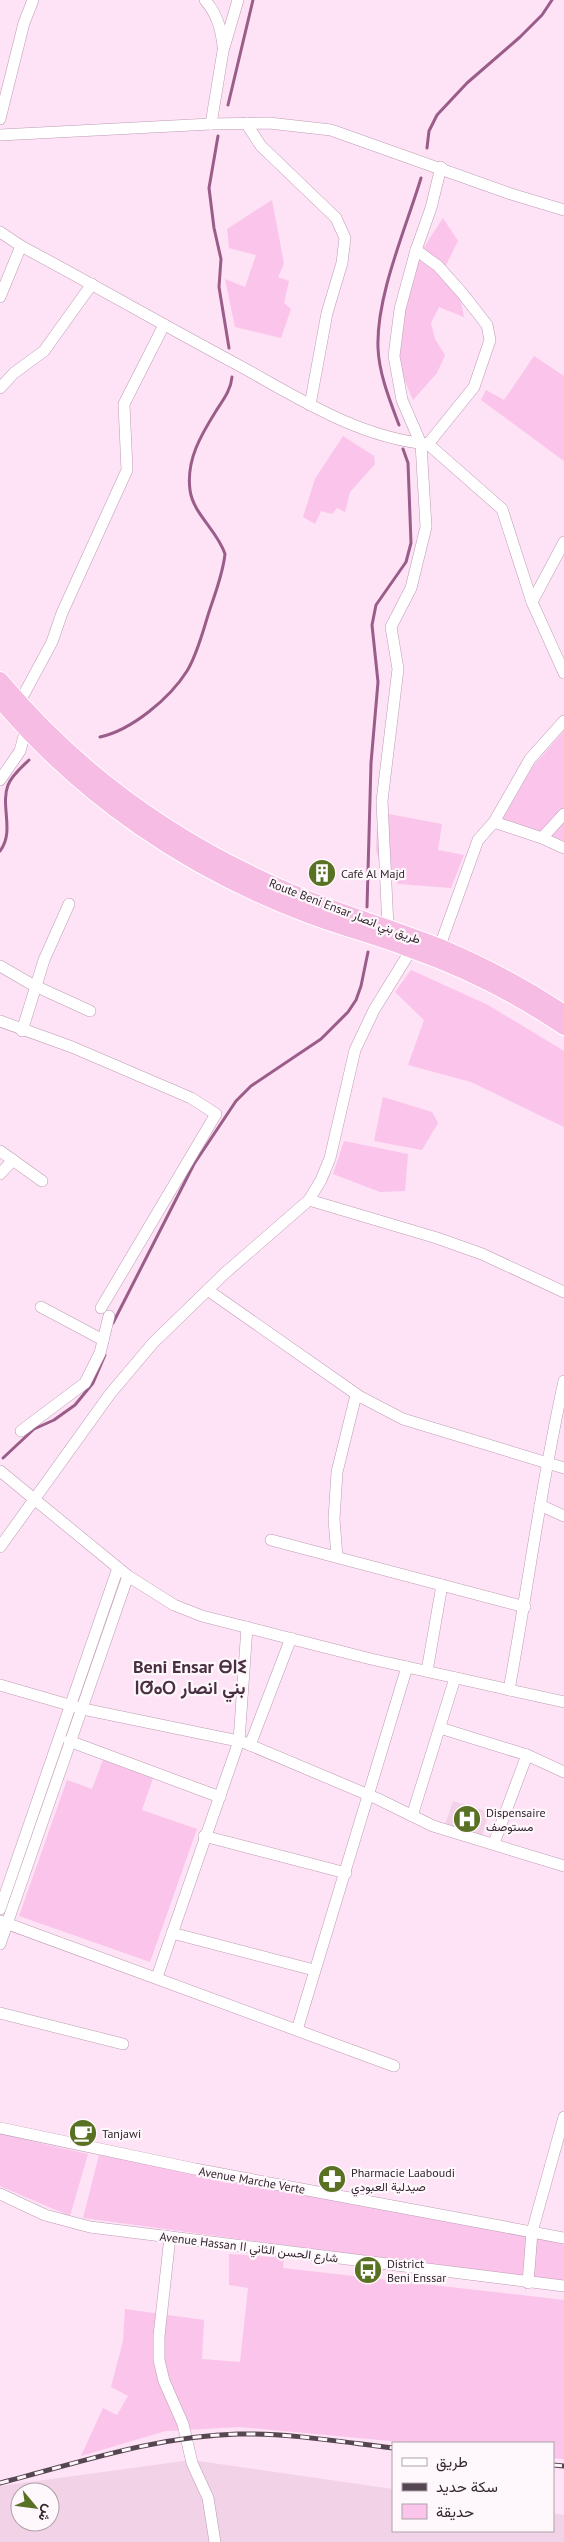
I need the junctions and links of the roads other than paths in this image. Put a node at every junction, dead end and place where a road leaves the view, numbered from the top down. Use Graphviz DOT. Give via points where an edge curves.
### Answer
graph roads {
  1 [pos="33,0"];
  2 [pos="206,0"];
  3 [pos="238,0"];
  4 [pos="223,51"];
  5 [pos="0,119"];
  6 [pos="246,123"];
  7 [pos="211,124"];
  8 [pos="0,135"];
  9 [pos="441,167"];
  10 [pos="564,210"];
  11 [pos="0,232"];
  12 [pos="21,246"];
  13 [pos="416,250"];
  14 [pos="92,284"];
  15 [pos="0,297"];
  16 [pos="164,325"];
  17 [pos="0,388"];
  18 [pos="310,405"];
  19 [pos="425,444"];
  20 [pos="564,542"];
  21 [pos="532,602"];
  22 [pos="564,673"];
  23 [pos="0,680"];
  24 [pos="0,700"];
  25 [pos="16,709"];
  26 [pos="564,721"];
  27 [pos="26,729"];
  28 [pos="0,780"];
  29 [pos="564,814"];
  30 [pos="494,822"];
  31 [pos="542,838"];
  32 [pos="176,842"];
  33 [pos="564,848"];
  34 [pos="69,904"];
  35 [pos="388,927"];
  36 [pos="415,944"];
  37 [pos="437,954"];
  38 [pos="0,966"];
  39 [pos="36,986"];
  40 [pos="90,1011"];
  41 [pos="564,1013"];
  42 [pos="0,1021"];
  43 [pos="564,1027"];
  44 [pos="22,1031"];
  45 [pos="0,1151"];
  46 [pos="13,1160"];
  47 [pos="0,1174"];
  48 [pos="42,1181"];
  49 [pos="309,1200"];
  50 [pos="209,1291"];
  51 [pos="564,1292"];
  52 [pos="41,1307"];
  53 [pos="103,1340"];
  54 [pos="564,1382"];
  55 [pos="356,1395"];
  56 [pos="561,1407"];
  57 [pos="21,1431"];
  58 [pos="546,1463"];
  59 [pos="564,1468"];
  60 [pos="0,1471"];
  61 [pos="36,1499"];
  62 [pos="540,1505"];
  63 [pos="564,1516"];
  64 [pos="271,1540"];
  65 [pos="0,1547"];
  66 [pos="337,1557"];
  67 [pos="118,1568"];
  68 [pos="128,1576"];
  69 [pos="442,1585"];
  70 [pos="525,1607"];
  71 [pos="248,1627"];
  72 [pos="291,1638"];
  73 [pos="407,1667"];
  74 [pos="427,1672"];
  75 [pos="455,1678"];
  76 [pos="0,1685"];
  77 [pos="509,1690"];
  78 [pos="564,1702"];
  79 [pos="70,1705"];
  80 [pos="83,1709"];
  81 [pos="440,1728"];
  82 [pos="239,1741"];
  83 [pos="69,1742"];
  84 [pos="250,1745"];
  85 [pos="527,1756"];
  86 [pos="564,1772"];
  87 [pos="370,1796"];
  88 [pos="220,1797"];
  89 [pos="412,1816"];
  90 [pos="204,1836"];
  91 [pos="494,1843"];
  92 [pos="564,1866"];
  93 [pos="346,1873"];
  94 [pos="0,1909"];
  95 [pos="4,1922"];
  96 [pos="172,1933"];
  97 [pos="0,1944"];
  98 [pos="314,1970"];
  99 [pos="157,1977"];
  100 [pos="0,2013"];
  101 [pos="297,2030"];
  102 [pos="123,2044"];
  103 [pos="394,2066"];
  104 [pos="564,2117"];
  105 [pos="0,2128"];
  106 [pos="0,2194"];
  107 [pos="532,2232"];
  108 [pos="170,2237"];
  109 [pos="564,2238"];
  110 [pos="528,2283"];
  111 [pos="564,2286"];
  112 [pos="215,2542"];
  1 -- 5 [label="street"];
  2 -- 4 [label="street" via="221,27"];
  3 -- 4 [label="street"];
  4 -- 7 [label="street"];
  6 -- 7 [label="street"];
  6 -- 9 [label="street" via="331,130"];
  6 -- 18 [label="street" via="261,146 336,218 345,238"];
  7 -- 8 [label="street"];
  9 -- 10 [label="street"];
  9 -- 13 [label="street"];
  11 -- 12 [label="street"];
  12 -- 14 [label="street"];
  12 -- 15 [label="street"];
  13 -- 19 [label="street" via="400,309 394,356 402,400"];
  13 -- 19 [label="street" via="438,266 462,293 487,325 490,340 474,387"];
  14 -- 16 [label="street"];
  14 -- 17 [label="street" via="44,351"];
  16 -- 18 [label="street"];
  16 -- 25 [label="street" via="124,404 127,470 52,642"];
  18 -- 19 [label="street" via="364,431"];
  19 -- 21 [label="street" via="502,509"];
  19 -- 35 [label="street" via="426,527 411,588 391,626 398,669 382,800"];
  20 -- 21 [label="street"];
  21 -- 22 [label="street"];
  23 -- 25 [label="highway, Route Beni Ensar طريق بني انصار"];
  24 -- 25 [label="highway, Route Beni Ensar طريق بني انصار"];
  25 -- 27 [label="highway, Route Beni Ensar طريق بني انصار"];
  25 -- 32 [label="highway, Route Beni Ensar طريق بني انصار"];
  26 -- 30 [label="street" via="530,759"];
  27 -- 28 [label="street" via="20,751"];
  27 -- 32 [label="highway, Route Beni Ensar طريق بني انصار" via="94,793"];
  29 -- 31 [label="street"];
  30 -- 31 [label="street"];
  30 -- 37 [label="street" via="478,840"];
  31 -- 33 [label="street"];
  32 -- 35 [label="highway, Route Beni Ensar طريق بني انصار" via="330,908"];
  32 -- 36 [label="highway, Route Beni Ensar طريق بني انصار" via="224,878 298,910"];
  34 -- 39 [label="street"];
  35 -- 36 [label="highway, Route Beni Ensar طريق بني انصار"];
  36 -- 37 [label="highway, Route Beni Ensar طريق بني انصار"];
  36 -- 49 [label="street" via="374,1010 355,1050 330,1158 322,1180"];
  37 -- 41 [label="highway, Route Beni Ensar طريق بني انصار" via="496,973"];
  37 -- 43 [label="highway, Route Beni Ensar طريق بني انصار"];
  38 -- 39 [label="street"];
  39 -- 40 [label="street"];
  39 -- 44 [label="street"];
  42 -- 44 [label="street"];
  44 -- 53 [label="street" via="72,1047 182,1094 216,1114 105,1312"];
  45 -- 46 [label="street"];
  46 -- 47 [label="street"];
  46 -- 48 [label="street"];
  49 -- 50 [label="street"];
  49 -- 51 [label="street" via="438,1238 482,1254"];
  50 -- 55 [label="street"];
  50 -- 61 [label="street" via="153,1343 110,1394"];
  52 -- 53 [label="street"];
  53 -- 57 [label="street" via="95,1368 84,1383"];
  54 -- 56 [label="street"];
  55 -- 58 [label="street" via="403,1419"];
  55 -- 66 [label="street" via="337,1472 334,1519"];
  56 -- 58 [label="street"];
  58 -- 59 [label="street"];
  58 -- 62 [label="street"];
  60 -- 61 [label="street"];
  61 -- 65 [label="street"];
  61 -- 67 [label="street"];
  62 -- 63 [label="street"];
  62 -- 70 [label="street"];
  64 -- 66 [label="street"];
  66 -- 69 [label="street"];
  67 -- 68 [label="street"];
  67 -- 79 [label="street"];
  68 -- 71 [label="street" via="174,1605 202,1616"];
  68 -- 80 [label="street"];
  69 -- 70 [label="street"];
  69 -- 74 [label="street"];
  70 -- 77 [label="street"];
  71 -- 72 [label="street"];
  71 -- 82 [label="street"];
  72 -- 73 [label="street"];
  72 -- 84 [label="street"];
  73 -- 74 [label="street"];
  73 -- 87 [label="street"];
  74 -- 75 [label="street"];
  75 -- 77 [label="street"];
  75 -- 81 [label="street"];
  76 -- 79 [label="street"];
  77 -- 78 [label="street"];
  79 -- 80 [label="street"];
  79 -- 94 [label="street"];
  80 -- 82 [label="street"];
  80 -- 83 [label="street"];
  81 -- 85 [label="street"];
  81 -- 89 [label="street"];
  82 -- 84 [label="street"];
  82 -- 88 [label="street"];
  83 -- 88 [label="street"];
  83 -- 95 [label="street"];
  84 -- 87 [label="street"];
  85 -- 86 [label="street"];
  85 -- 91 [label="street"];
  87 -- 89 [label="street"];
  87 -- 93 [label="street"];
  88 -- 90 [label="street"];
  89 -- 91 [label="street" via="433,1826"];
  90 -- 93 [label="street"];
  90 -- 96 [label="street"];
  91 -- 92 [label="street"];
  93 -- 98 [label="street"];
  95 -- 97 [label="street"];
  95 -- 99 [label="street"];
  96 -- 98 [label="street"];
  96 -- 99 [label="street"];
  98 -- 101 [label="street"];
  99 -- 101 [label="street"];
  100 -- 102 [label="street"];
  101 -- 103 [label="street"];
  104 -- 107 [label="street"];
  105 -- 107 [label="street, Avenue Marche Verte" via="195,2169"];
  106 -- 108 [label="street, Avenue Hassan II شارع الحسن الثاني" via="77,2225"];
  107 -- 109 [label="street, Avenue Marche Verte"];
  107 -- 110 [label="street"];
  108 -- 110 [label="street, Avenue Hassan II شارع الحسن الثاني"];
  108 -- 112 [label="street" via="159,2360 164,2381 182,2420 192,2463 208,2498"];
  110 -- 111 [label="street, Avenue Hassan II شارع الحسن الثاني"];
}
